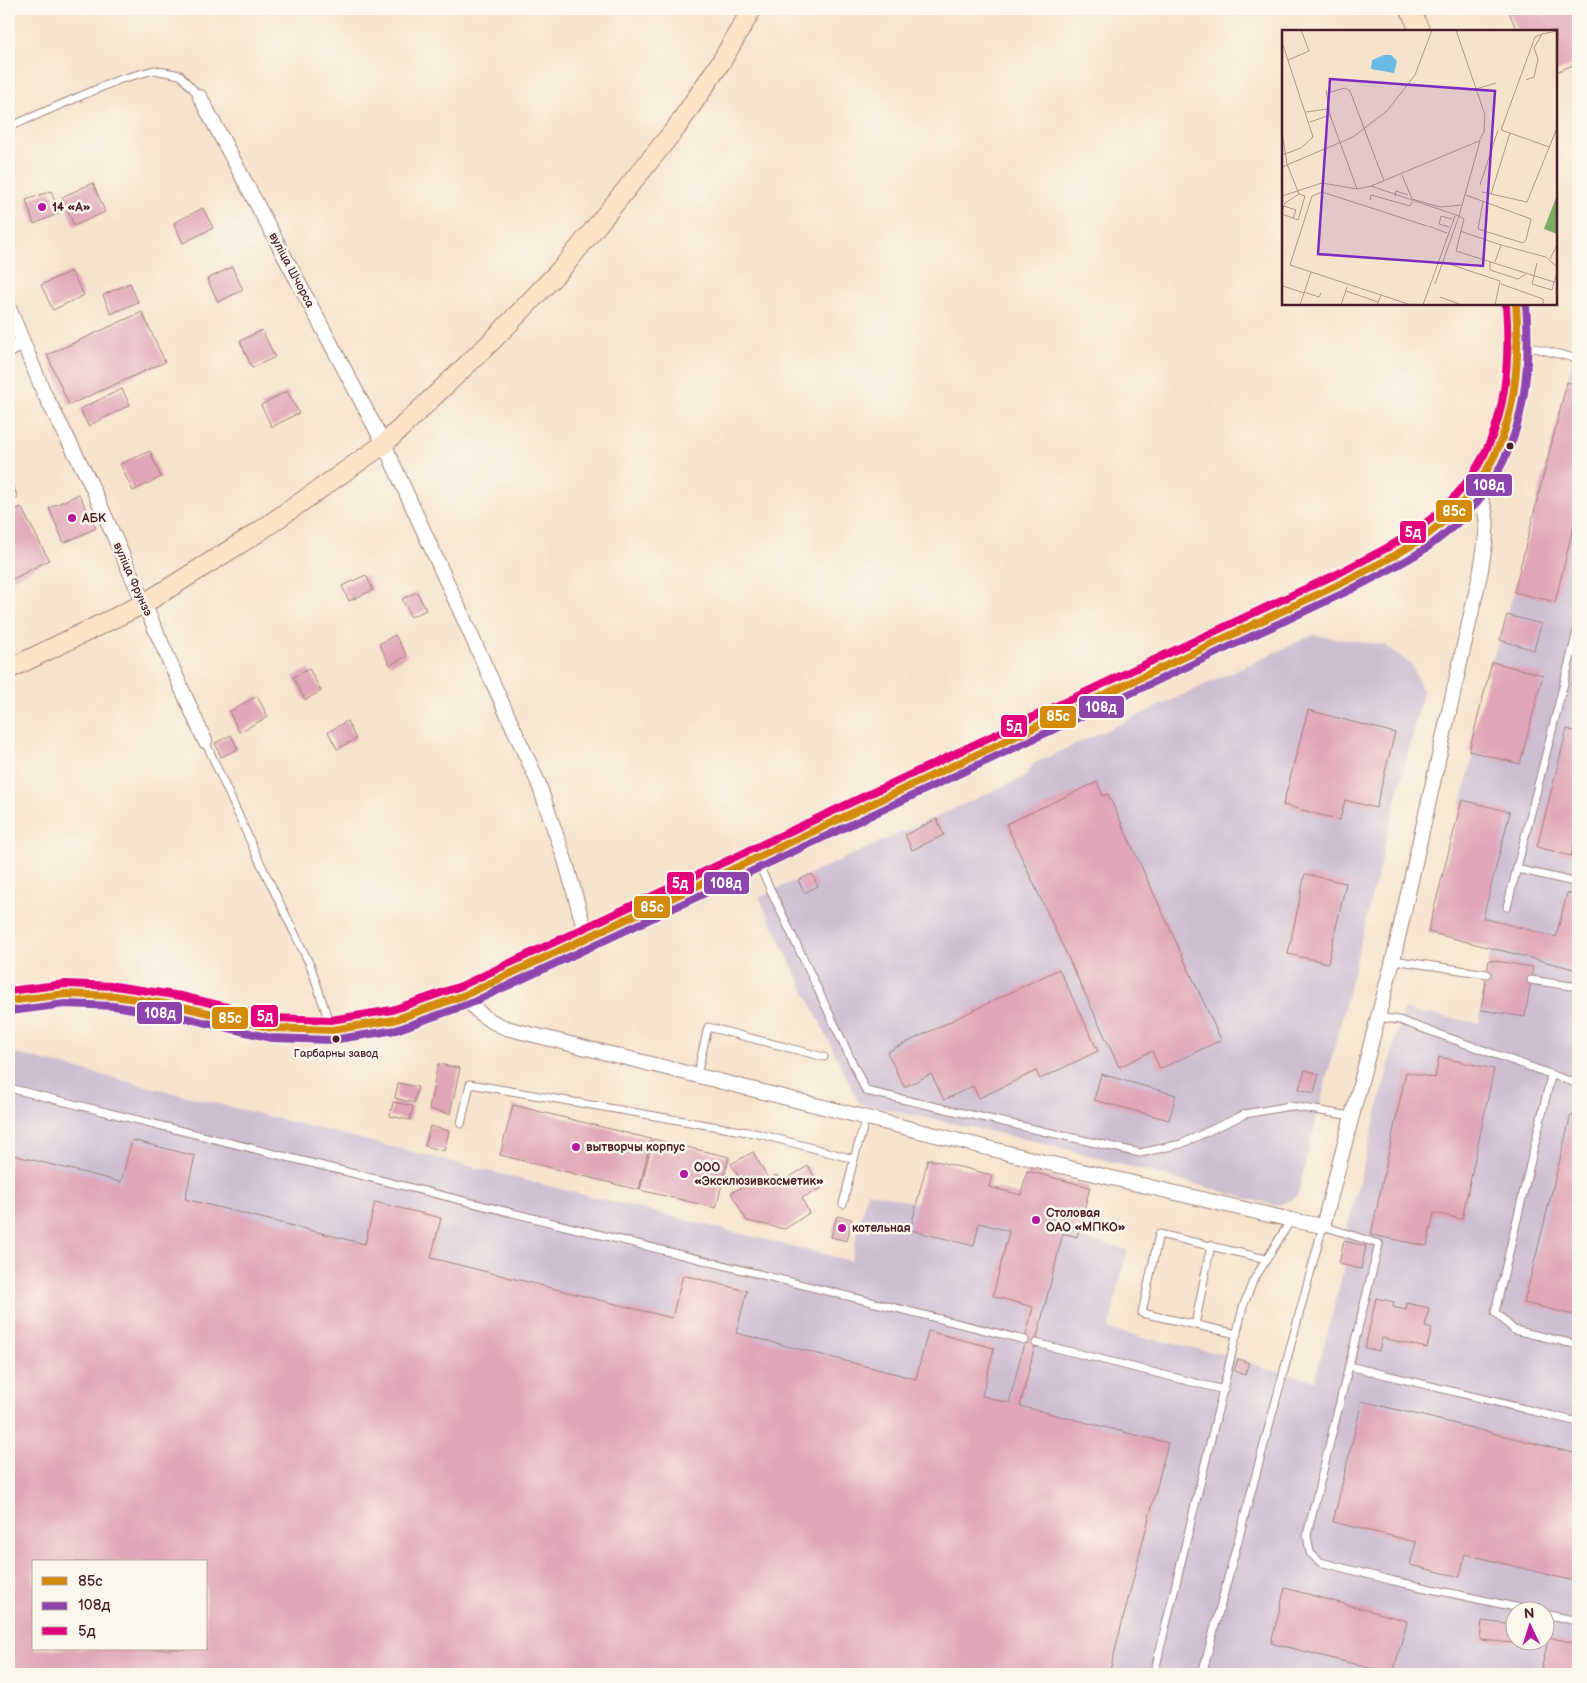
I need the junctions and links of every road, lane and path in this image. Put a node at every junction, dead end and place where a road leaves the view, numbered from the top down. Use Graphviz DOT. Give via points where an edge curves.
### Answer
graph roads {
  1 [pos="752,9"];
  2 [pos="1410,9"];
  3 [pos="1420,30"];
  4 [pos="200,97"];
  5 [pos="9,127"];
  6 [pos="1516,305"];
  7 [pos="9,308"];
  8 [pos="22,344"];
  9 [pos="1518,344"];
  10 [pos="9,350"];
  11 [pos="1578,359"];
  12 [pos="384,444"];
  13 [pos="1474,488"];
  14 [pos="145,603"];
  15 [pos="1578,628"];
  16 [pos="9,668"];
  17 [pos="205,741"];
  18 [pos="756,859"];
  19 [pos="1517,869"];
  20 [pos="1578,883"];
  21 [pos="1507,907"];
  22 [pos="586,938"];
  23 [pos="1393,960"];
  24 [pos="1487,974"];
  25 [pos="1531,980"];
  26 [pos="1578,988"];
  27 [pos="465,995"];
  28 [pos="9,1001"];
  29 [pos="1378,1017"];
  30 [pos="332,1030"];
  31 [pos="824,1057"];
  32 [pos="697,1075"];
  33 [pos="1551,1076"];
  34 [pos="1578,1084"];
  35 [pos="9,1088"];
  36 [pos="1352,1116"];
  37 [pos="866,1118"];
  38 [pos="461,1124"];
  39 [pos="854,1159"];
  40 [pos="842,1204"];
  41 [pos="1291,1220"];
  42 [pos="1323,1226"];
  43 [pos="1211,1245"];
  44 [pos="1266,1258"];
  45 [pos="1195,1325"];
  46 [pos="1237,1334"];
  47 [pos="1025,1340"];
  48 [pos="1036,1343"];
  49 [pos="1578,1345"];
  50 [pos="1349,1366"];
  51 [pos="1224,1390"];
  52 [pos="1578,1422"];
  53 [pos="1504,1605"];
  54 [pos="1554,1616"];
  55 [pos="1578,1621"];
  56 [pos="1154,1674"];
  57 [pos="1202,1674"];
  1 -- 12 [label="street" via="676,128 564,266 495,338"];
  2 -- 3 [label="street"];
  4 -- 5 [label="lane" via="180,75 154,70 118,80"];
  4 -- 12 [label="street, вуліца Шчорса"];
  6 -- 9 [label="street"];
  7 -- 8 [label="street, вуліца Фрунзэ"];
  8 -- 10 [label="street"];
  8 -- 14 [label="street, вуліца Фрунзэ"];
  9 -- 11 [label="lane"];
  9 -- 13 [label="street" via="1512,402 1497,455"];
  12 -- 14 [label="street" via="257,533"];
  12 -- 22 [label="street, вуліца Шчорса" via="538,782 566,862"];
  13 -- 18 [label="street" via="1453,514 1430,532 1344,582"];
  13 -- 23 [label="street" via="1488,516 1481,570"];
  14 -- 16 [label="street"];
  14 -- 17 [label="street, вуліца Фрунзэ"];
  15 -- 19 [label="lane"];
  17 -- 30 [label="lane" via="311,967"];
  18 -- 22 [label="street"];
  18 -- 36 [label="lane" via="866,1091 1140,1153 1181,1144 1245,1114 1290,1106"];
  19 -- 20 [label="lane"];
  19 -- 21 [label="lane"];
  22 -- 27 [label="street"];
  23 -- 24 [label="lane"];
  23 -- 29 [label="street"];
  25 -- 26 [label="lane"];
  27 -- 30 [label="street" via="394,1020"];
  27 -- 32 [label="street" via="486,1019 506,1028"];
  28 -- 30 [label="street" via="66,994 115,996 180,1006 272,1028"];
  29 -- 33 [label="lane" via="1399,1020"];
  29 -- 36 [label="street"];
  31 -- 32 [label="lane" via="708,1026"];
  32 -- 37 [label="street"];
  33 -- 34 [label="lane"];
  33 -- 49 [label="lane" via="1495,1312 1514,1330"];
  35 -- 47 [label="lane"];
  36 -- 42 [label="street"];
  37 -- 39 [label="lane"];
  37 -- 41 [label="street"];
  38 -- 39 [label="lane" via="470,1084 759,1134"];
  39 -- 40 [label="lane"];
  41 -- 42 [label="street"];
  41 -- 44 [label="lane"];
  42 -- 50 [label="lane" via="1379,1244"];
  42 -- 57 [label="lane"];
  43 -- 44 [label="lane"];
  43 -- 45 [label="lane"];
  43 -- 45 [label="lane" via="1159,1234 1142,1313"];
  44 -- 46 [label="lane" via="1243,1307"];
  45 -- 46 [label="lane"];
  46 -- 51 [label="lane"];
  48 -- 51 [label="lane"];
  50 -- 52 [label="lane"];
  50 -- 53 [label="lane" via="1307,1536 1310,1553 1320,1562 1394,1582"];
  51 -- 56 [label="lane"];
  54 -- 55 [label="lane"];
}
